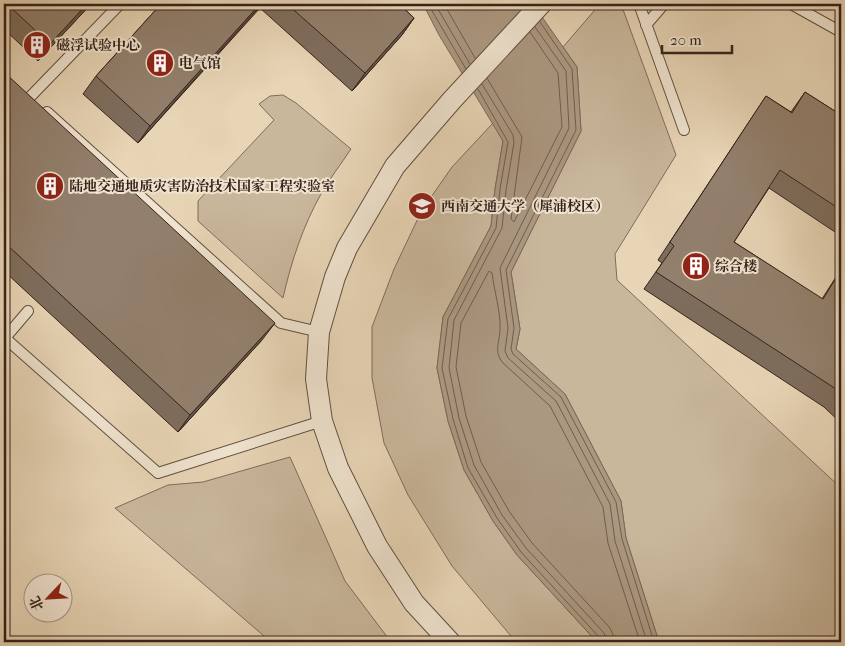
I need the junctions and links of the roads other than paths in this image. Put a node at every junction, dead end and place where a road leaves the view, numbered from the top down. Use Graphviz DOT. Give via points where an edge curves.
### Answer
graph roads {
  1 [pos="120,4"];
  2 [pos="541,4"];
  3 [pos="639,4"];
  4 [pos="664,4"];
  5 [pos="791,4"];
  6 [pos="646,25"];
  7 [pos="841,32"];
  8 [pos="684,130"];
  9 [pos="28,311"];
  10 [pos="319,332"];
  11 [pos="322,422"];
  12 [pos="450,642"];
  1 -- 10 [label="lane" via="27,94 282,323"];
  2 -- 10 [label="street" via="394,166 347,248"];
  3 -- 6 [label="lane"];
  4 -- 6 [label="lane"];
  5 -- 7 [label="lane"];
  6 -- 8 [label="lane"];
  9 -- 11 [label="lane" via="5,338 158,473"];
  10 -- 11 [label="street" via="316,379"];
  11 -- 12 [label="street" via="338,468 376,546 414,603"];
}
